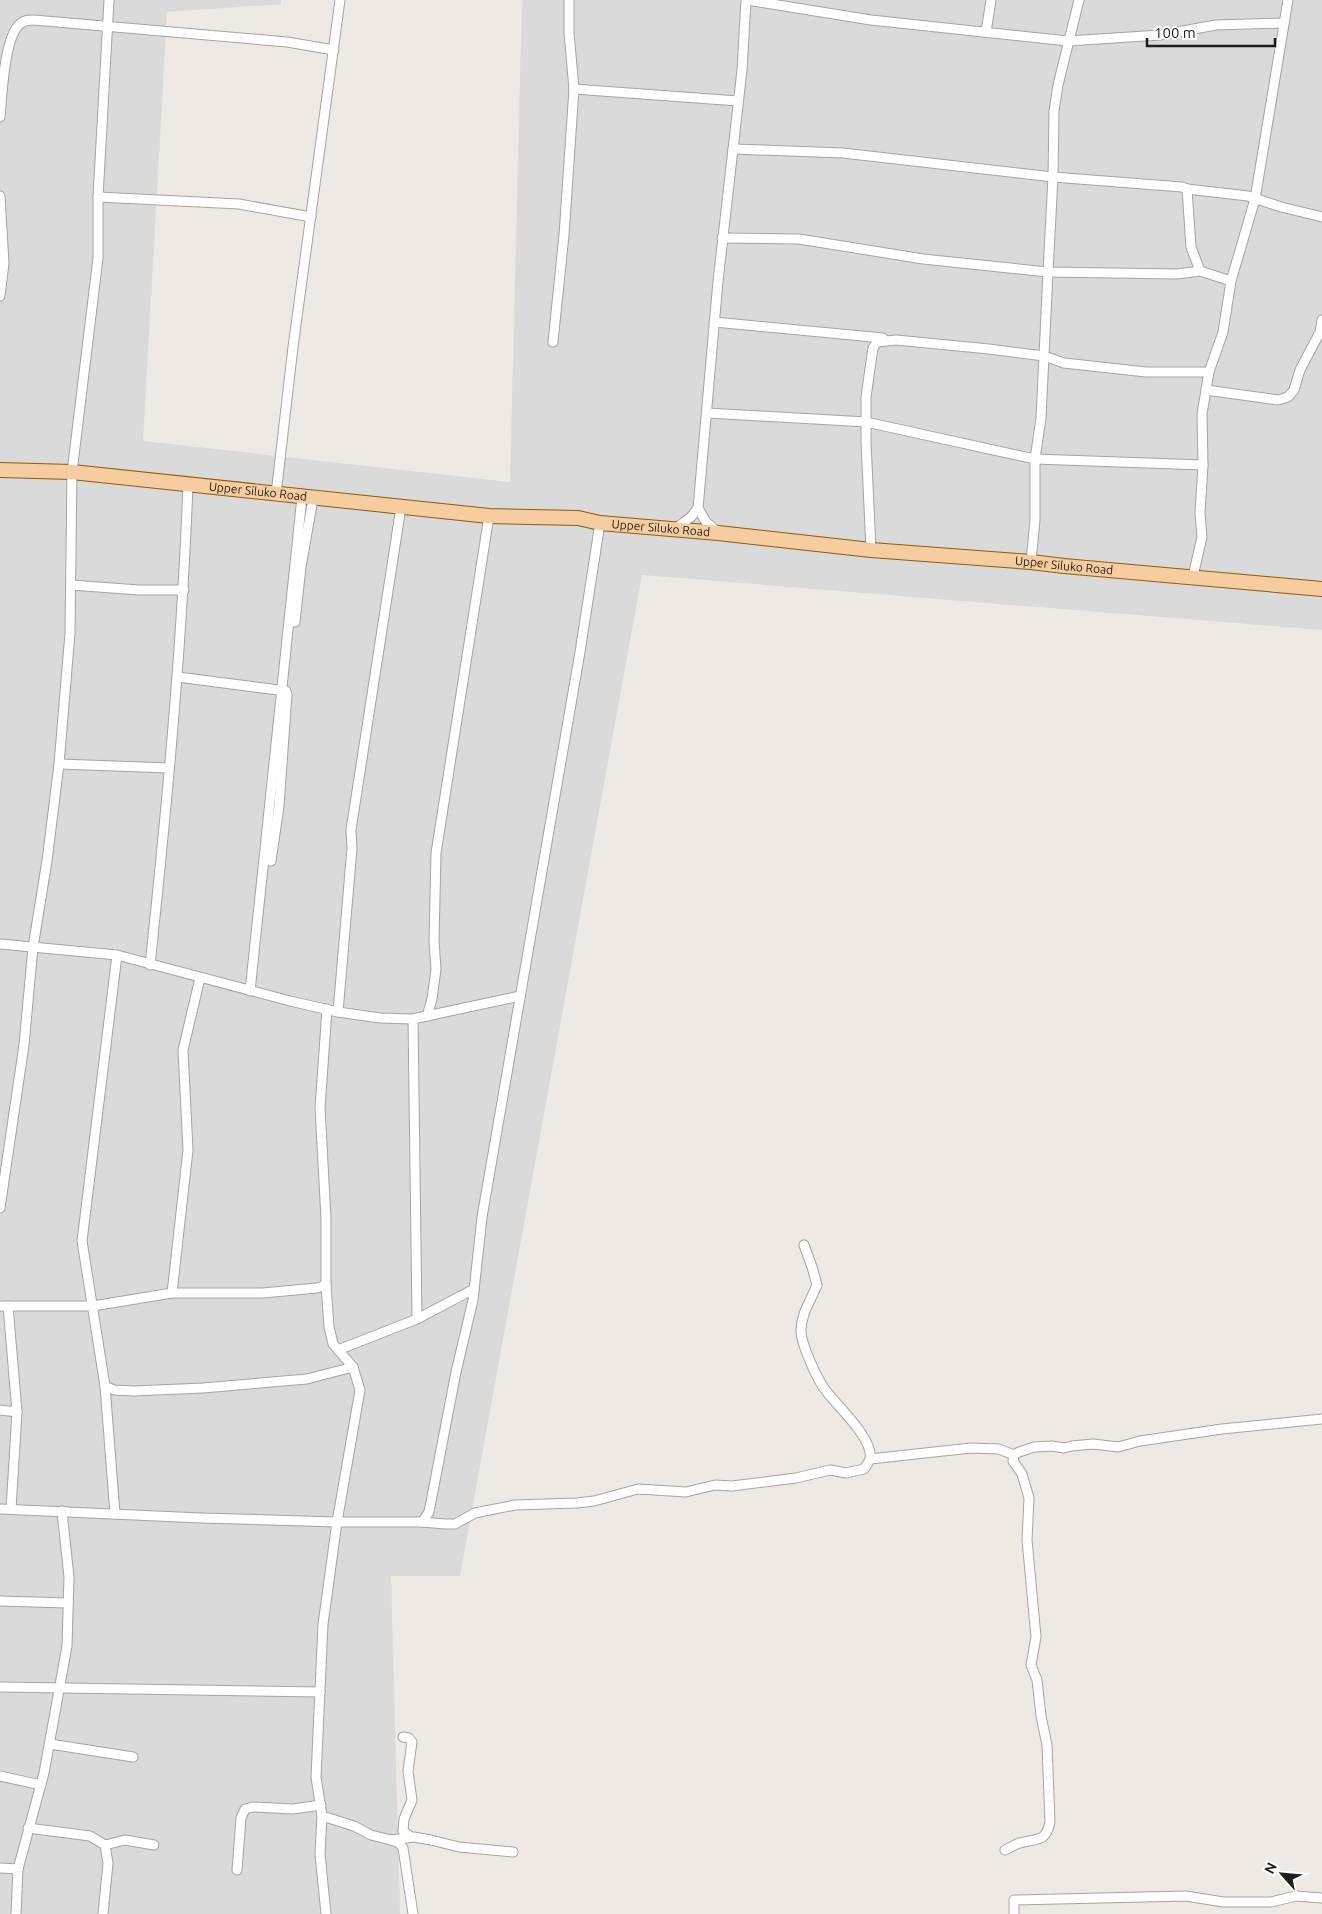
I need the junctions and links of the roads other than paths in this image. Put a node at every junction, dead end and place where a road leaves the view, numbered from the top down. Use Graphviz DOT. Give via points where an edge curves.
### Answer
graph roads {
  1 [pos="109,0"];
  2 [pos="340,0"];
  3 [pos="569,0"];
  4 [pos="747,0"];
  5 [pos="991,0"];
  6 [pos="1079,0"];
  7 [pos="1288,0"];
  8 [pos="1284,23"];
  9 [pos="107,26"];
  10 [pos="986,32"];
  11 [pos="1068,40"];
  12 [pos="334,50"];
  13 [pos="574,89"];
  14 [pos="738,101"];
  15 [pos="0,117"];
  16 [pos="733,149"];
  17 [pos="1053,177"];
  18 [pos="1187,189"];
  19 [pos="0,196"];
  20 [pos="98,197"];
  21 [pos="1255,199"];
  22 [pos="310,217"];
  23 [pos="1322,217"];
  24 [pos="722,238"];
  25 [pos="1200,271"];
  26 [pos="1048,272"];
  27 [pos="1231,281"];
  28 [pos="0,296"];
  29 [pos="1322,320"];
  30 [pos="714,322"];
  31 [pos="896,340"];
  32 [pos="553,342"];
  33 [pos="1044,356"];
  34 [pos="1209,372"];
  35 [pos="1206,390"];
  36 [pos="706,413"];
  37 [pos="866,422"];
  38 [pos="1035,459"];
  39 [pos="1203,465"];
  40 [pos="0,470"];
  41 [pos="72,472"];
  42 [pos="188,484"];
  43 [pos="276,494"];
  44 [pos="308,498"];
  45 [pos="401,507"];
  46 [pos="698,508"];
  47 [pos="489,516"];
  48 [pos="600,523"];
  49 [pos="675,529"];
  50 [pos="718,533"];
  51 [pos="871,550"];
  52 [pos="1031,562"];
  53 [pos="1193,576"];
  54 [pos="72,585"];
  55 [pos="1322,588"];
  56 [pos="184,590"];
  57 [pos="177,675"];
  58 [pos="284,689"];
  59 [pos="59,764"];
  60 [pos="169,768"];
  61 [pos="271,861"];
  62 [pos="0,944"];
  63 [pos="32,947"];
  64 [pos="118,955"];
  65 [pos="150,965"];
  66 [pos="200,978"];
  67 [pos="250,991"];
  68 [pos="520,996"];
  69 [pos="327,1009"];
  70 [pos="338,1012"];
  71 [pos="426,1016"];
  72 [pos="413,1019"];
  73 [pos="0,1208"];
  74 [pos="804,1245"];
  75 [pos="326,1285"];
  76 [pos="474,1289"];
  77 [pos="172,1293"];
  78 [pos="4,1306"];
  79 [pos="94,1306"];
  80 [pos="418,1319"];
  81 [pos="338,1350"];
  82 [pos="353,1367"];
  83 [pos="105,1386"];
  84 [pos="0,1410"];
  85 [pos="17,1412"];
  86 [pos="1322,1419"];
  87 [pos="1014,1455"];
  88 [pos="870,1460"];
  89 [pos="0,1509"];
  90 [pos="11,1509"];
  91 [pos="62,1511"];
  92 [pos="115,1514"];
  93 [pos="337,1522"];
  94 [pos="422,1522"];
  95 [pos="0,1601"];
  96 [pos="68,1603"];
  97 [pos="0,1687"];
  98 [pos="60,1688"];
  99 [pos="320,1692"];
  100 [pos="403,1737"];
  101 [pos="50,1744"];
  102 [pos="133,1757"];
  103 [pos="0,1776"];
  104 [pos="41,1785"];
  105 [pos="321,1805"];
  106 [pos="322,1816"];
  107 [pos="28,1828"];
  108 [pos="411,1837"];
  109 [pos="391,1840"];
  110 [pos="105,1845"];
  111 [pos="154,1846"];
  112 [pos="1005,1850"];
  113 [pos="513,1852"];
  114 [pos="0,1868"];
  115 [pos="18,1870"];
  116 [pos="237,1870"];
  117 [pos="1322,1898"];
  118 [pos="16,1914"];
  119 [pos="103,1914"];
  120 [pos="326,1914"];
  121 [pos="413,1914"];
  122 [pos="1014,1914"];
  1 -- 9 [label="street"];
  2 -- 12 [label="street"];
  3 -- 13 [label="street"];
  4 -- 10 [label="street" via="871,20"];
  4 -- 14 [label="street"];
  5 -- 10 [label="street"];
  6 -- 11 [label="street"];
  7 -- 8 [label="street"];
  8 -- 11 [label="street" via="1216,25 1160,35"];
  8 -- 21 [label="street"];
  9 -- 12 [label="street" via="287,42"];
  9 -- 15 [label="street" via="34,20 18,25 5,63"];
  9 -- 20 [label="street"];
  10 -- 11 [label="street"];
  11 -- 17 [label="street" via="1054,111"];
  12 -- 22 [label="street"];
  13 -- 14 [label="street"];
  13 -- 32 [label="street"];
  14 -- 16 [label="street"];
  16 -- 17 [label="street" via="844,153"];
  16 -- 24 [label="street"];
  17 -- 18 [label="street"];
  17 -- 26 [label="street"];
  18 -- 21 [label="street"];
  18 -- 25 [label="street" via="1191,248"];
  19 -- 28 [label="street" via="4,263"];
  20 -- 22 [label="street" via="239,204"];
  20 -- 41 [label="street" via="98,258"];
  21 -- 23 [label="street"];
  21 -- 27 [label="street"];
  22 -- 43 [label="street"];
  24 -- 26 [label="street" via="799,239 923,259"];
  24 -- 30 [label="street"];
  25 -- 26 [label="street" via="1177,274"];
  25 -- 27 [label="street"];
  26 -- 33 [label="street"];
  27 -- 34 [label="street" via="1223,332"];
  29 -- 35 [label="street" via="1320,332 1288,397 1278,400"];
  30 -- 31 [label="street"];
  30 -- 36 [label="street"];
  31 -- 33 [label="street"];
  31 -- 37 [label="street" via="877,342 873,348"];
  33 -- 34 [label="street" via="1064,363 1146,372"];
  33 -- 38 [label="street"];
  34 -- 35 [label="street"];
  35 -- 39 [label="street" via="1202,414"];
  36 -- 37 [label="street"];
  36 -- 46 [label="street"];
  37 -- 38 [label="street"];
  37 -- 51 [label="street"];
  38 -- 39 [label="street"];
  38 -- 52 [label="street"];
  39 -- 53 [label="street" via="1202,538"];
  40 -- 41 [label="main road, Upper Siluko Road"];
  41 -- 42 [label="main road, Upper Siluko Road"];
  41 -- 54 [label="street"];
  42 -- 43 [label="main road, Upper Siluko Road"];
  42 -- 56 [label="street"];
  43 -- 44 [label="main road, Upper Siluko Road"];
  44 -- 45 [label="main road, Upper Siluko Road"];
  44 -- 58 [label="street"];
  45 -- 47 [label="main road, Upper Siluko Road"];
  45 -- 70 [label="street" via="351,830"];
  46 -- 49 [label="street"];
  46 -- 50 [label="street"];
  47 -- 48 [label="main road, Upper Siluko Road" via="578,518"];
  47 -- 71 [label="street" via="436,853 436,969"];
  48 -- 49 [label="main road, Upper Siluko Road"];
  48 -- 68 [label="street"];
  49 -- 50 [label="main road, Upper Siluko Road"];
  50 -- 51 [label="main road, Upper Siluko Road"];
  51 -- 52 [label="main road, Upper Siluko Road"];
  52 -- 53 [label="main road, Upper Siluko Road"];
  53 -- 55 [label="main road, Upper Siluko Road"];
  54 -- 56 [label="street"];
  54 -- 59 [label="street"];
  56 -- 57 [label="street"];
  57 -- 58 [label="street"];
  57 -- 60 [label="street"];
  58 -- 61 [label="street" via="279,806"];
  58 -- 67 [label="street"];
  59 -- 60 [label="street"];
  59 -- 63 [label="street"];
  60 -- 65 [label="street"];
  62 -- 63 [label="street"];
  63 -- 64 [label="street"];
  63 -- 73 [label="street" via="24,1045"];
  64 -- 65 [label="street"];
  64 -- 79 [label="street" via="82,1241"];
  65 -- 66 [label="street"];
  66 -- 67 [label="street"];
  66 -- 77 [label="street" via="183,1050 188,1150"];
  67 -- 69 [label="street"];
  68 -- 71 [label="street"];
  68 -- 76 [label="street" via="482,1218"];
  69 -- 70 [label="street"];
  69 -- 75 [label="street" via="320,1108"];
  70 -- 72 [label="street"];
  71 -- 72 [label="street"];
  72 -- 80 [label="street"];
  74 -- 88 [label="street" via="817,1285 804,1311 800,1330 803,1346 825,1390 851,1419 868,1446"];
  75 -- 77 [label="street" via="262,1293"];
  75 -- 81 [label="street" via="329,1327"];
  76 -- 80 [label="street"];
  76 -- 94 [label="street" via="430,1509"];
  77 -- 79 [label="street"];
  78 -- 79 [label="street"];
  78 -- 85 [label="street"];
  79 -- 83 [label="street"];
  80 -- 81 [label="street"];
  81 -- 82 [label="street"];
  82 -- 83 [label="street" via="307,1379 203,1388 134,1391"];
  82 -- 93 [label="street" via="360,1390"];
  83 -- 92 [label="street"];
  84 -- 85 [label="street"];
  85 -- 90 [label="street"];
  86 -- 87 [label="street" via="1222,1429 1118,1447 1093,1444 1064,1448 1034,1447"];
  87 -- 88 [label="street" via="999,1449 971,1448"];
  87 -- 112 [label="street" via="1013,1461 1022,1474 1029,1498 1027,1540 1036,1637 1031,1665 1037,1680 1047,1745 1050,1822 1044,1837 1018,1843"];
  88 -- 94 [label="street" via="864,1469 846,1473 830,1470 796,1478 715,1485 686,1492 638,1489 594,1501 515,1505 475,1513 455,1524"];
  89 -- 90 [label="street"];
  90 -- 91 [label="street"];
  91 -- 92 [label="street"];
  91 -- 96 [label="street" via="69,1577"];
  92 -- 93 [label="street"];
  93 -- 94 [label="street"];
  93 -- 99 [label="street" via="323,1624"];
  95 -- 96 [label="street"];
  96 -- 98 [label="street" via="67,1646"];
  97 -- 98 [label="street"];
  98 -- 99 [label="street"];
  98 -- 101 [label="street"];
  99 -- 105 [label="street" via="316,1777"];
  100 -- 108 [label="street" via="412,1742 408,1771 412,1800 402,1826"];
  101 -- 102 [label="street"];
  101 -- 104 [label="street"];
  103 -- 104 [label="street"];
  104 -- 107 [label="street"];
  105 -- 106 [label="street"];
  105 -- 116 [label="street" via="293,1808 253,1806 245,1809 241,1818"];
  106 -- 109 [label="street"];
  106 -- 120 [label="street" via="320,1854"];
  107 -- 110 [label="street" via="90,1836"];
  107 -- 115 [label="street"];
  108 -- 109 [label="street"];
  108 -- 113 [label="street" via="459,1847"];
  109 -- 121 [label="street" via="399,1842 403,1848"];
  110 -- 111 [label="street" via="125,1840"];
  110 -- 119 [label="street" via="108,1863"];
  114 -- 115 [label="street"];
  115 -- 118 [label="street"];
  117 -- 122 [label="street" via="1296,1896 1271,1902 1223,1902 1186,1896 1014,1900"];
}
